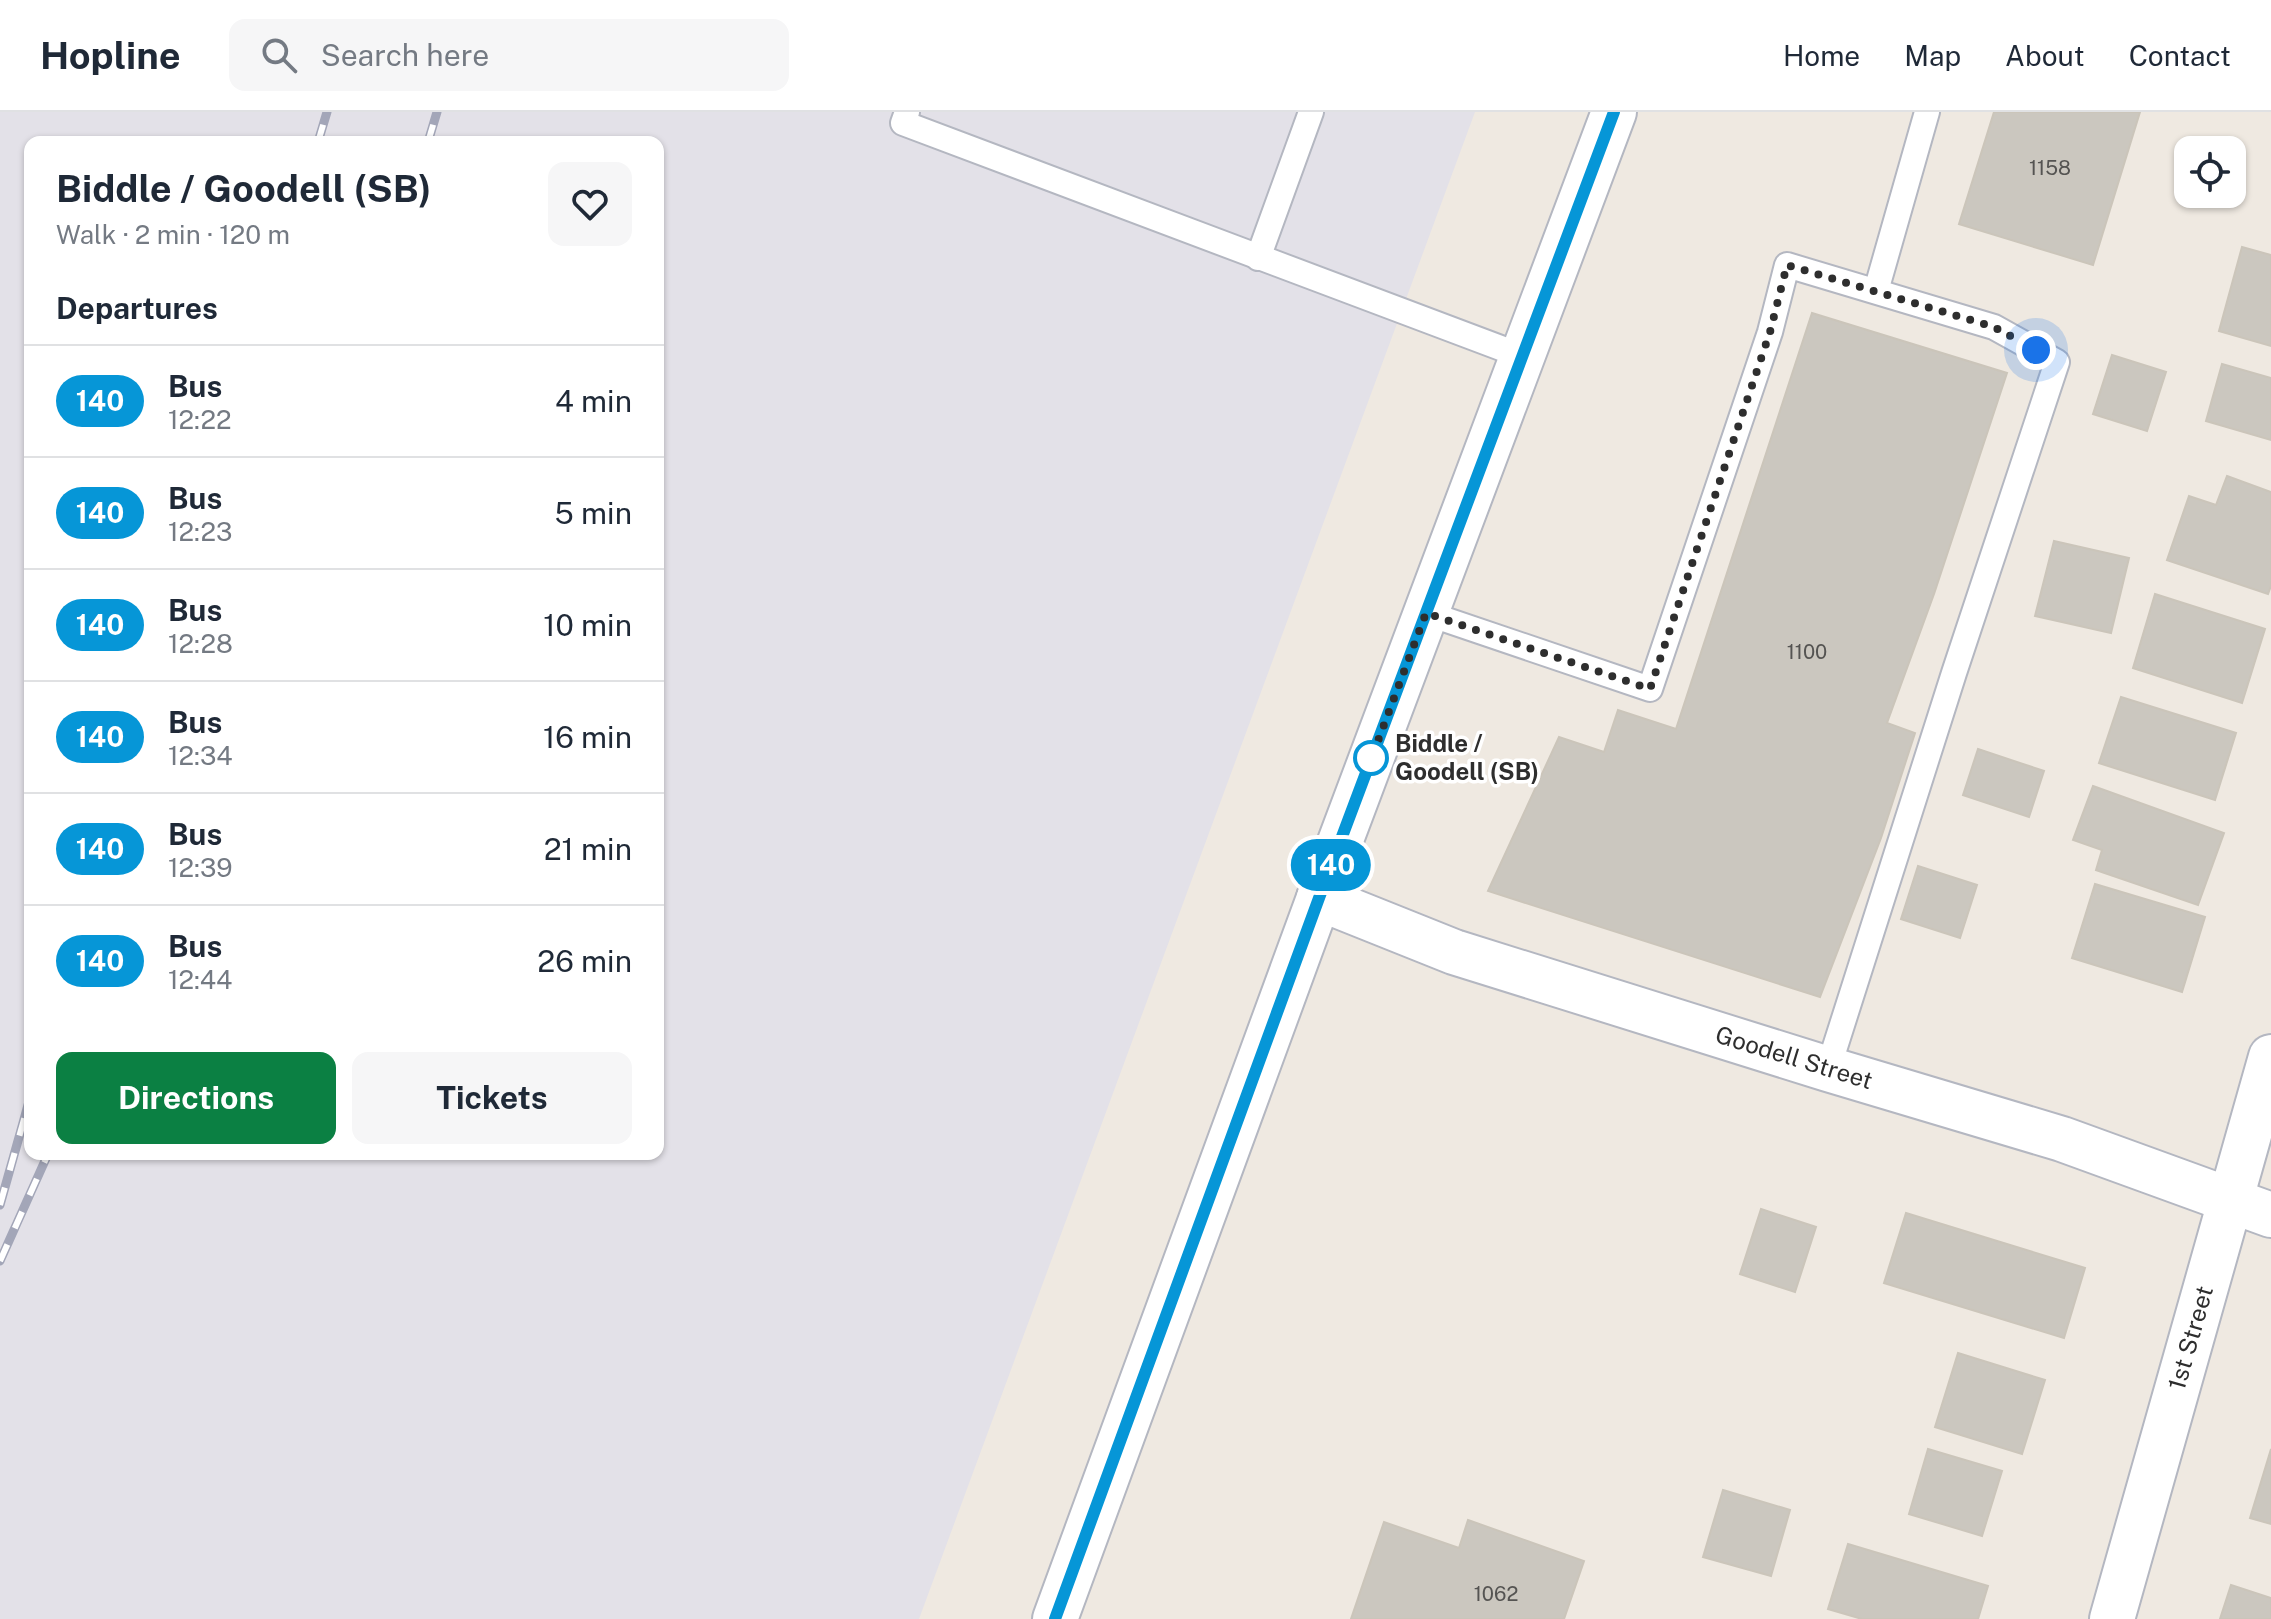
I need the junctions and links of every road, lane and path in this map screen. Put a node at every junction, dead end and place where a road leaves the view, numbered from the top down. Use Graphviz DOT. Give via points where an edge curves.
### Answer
graph roads {
  1 [pos="907,112"];
  2 [pos="1311,112"];
  3 [pos="1614,112"];
  4 [pos="1927,112"];
  5 [pos="1258,258"];
  6 [pos="1876,291"];
  7 [pos="1522,356"];
  8 [pos="1426,613"];
  9 [pos="1319,898"];
  10 [pos="2271,1057"];
  11 [pos="1828,1069"];
  12 [pos="2230,1200"];
  13 [pos="2271,1215"];
  14 [pos="1055,1619"];
  15 [pos="2112,1619"];
  1 -- 5 [label="lane" via="903,123"];
  2 -- 5 [label="lane"];
  3 -- 7 [label="main road"];
  4 -- 6 [label="lane"];
  5 -- 7 [label="lane"];
  6 -- 8 [label="lane" via="1787,265 1770,332 1650,689"];
  6 -- 11 [label="lane" via="1994,327 2057,362"];
  7 -- 8 [label="main road"];
  8 -- 9 [label="main road"];
  9 -- 11 [label="main road, Goodell Street" via="1454,952"];
  9 -- 14 [label="main road"];
  10 -- 12 [label="main road, 1st Street"];
  11 -- 12 [label="main road, Goodell Street" via="2062,1139"];
  12 -- 13 [label="main road, Goodell Street"];
  12 -- 15 [label="main road, 1st Street"];
}
